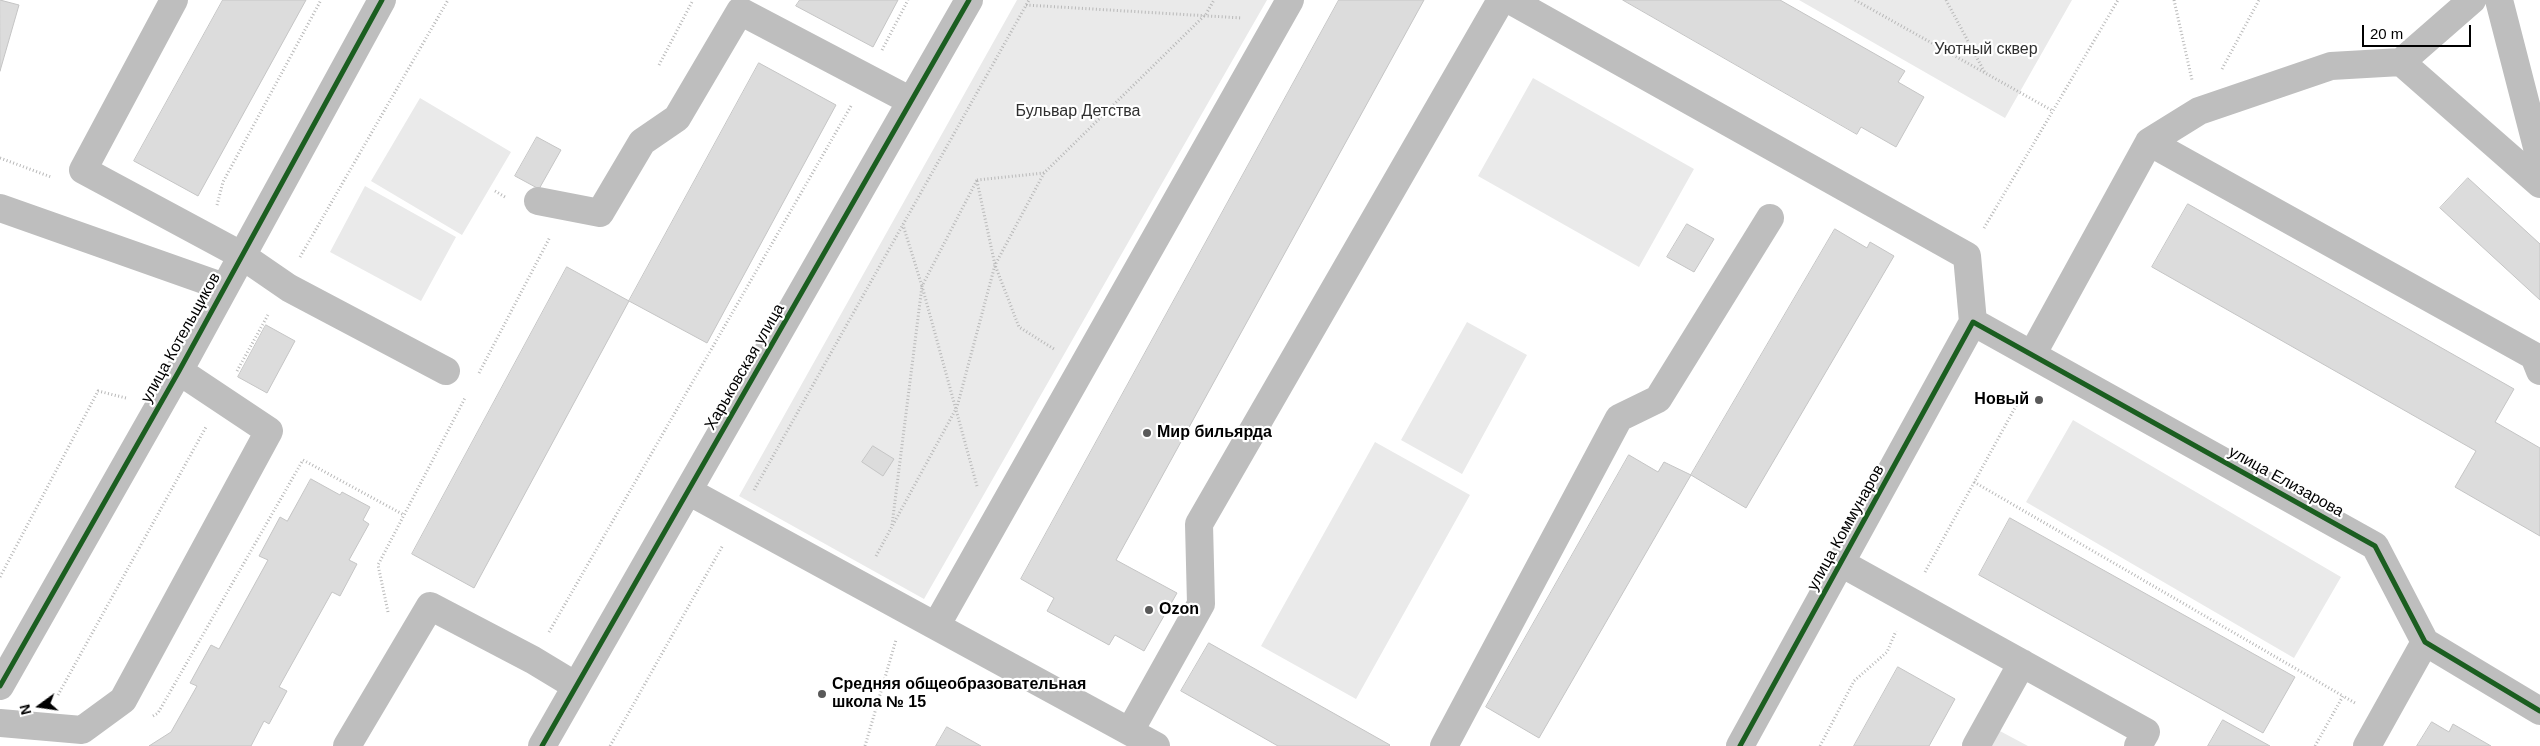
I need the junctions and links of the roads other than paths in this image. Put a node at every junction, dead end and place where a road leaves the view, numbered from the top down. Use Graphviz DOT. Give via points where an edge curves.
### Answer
graph roads {
  1 [pos="174,0"];
  2 [pos="382,0"];
  3 [pos="969,0"];
  4 [pos="1501,0"];
  5 [pos="1510,0"];
  6 [pos="2472,0"];
  7 [pos="2499,0"];
  8 [pos="743,6"];
  9 [pos="1284,11"];
  10 [pos="2401,62"];
  11 [pos="911,101"];
  12 [pos="2149,142"];
  13 [pos="2540,159"];
  14 [pos="2540,184"];
  15 [pos="538,201"];
  16 [pos="0,208"];
  17 [pos="1770,218"];
  18 [pos="241,255"];
  19 [pos="224,287"];
  20 [pos="1973,322"];
  21 [pos="2032,355"];
  22 [pos="179,371"];
  23 [pos="446,371"];
  24 [pos="2540,371"];
  25 [pos="688,491"];
  26 [pos="1841,563"];
  27 [pos="936,626"];
  28 [pos="2425,642"];
  29 [pos="2022,663"];
  30 [pos="0,686"];
  31 [pos="576,686"];
  32 [pos="2540,711"];
  33 [pos="0,723"];
  34 [pos="1130,731"];
  35 [pos="347,746"];
  36 [pos="542,746"];
  37 [pos="1156,746"];
  38 [pos="1444,746"];
  39 [pos="1740,746"];
  40 [pos="1976,746"];
  41 [pos="2138,746"];
  42 [pos="2367,746"];
  1 -- 18 [label="street" via="83,170"];
  2 -- 18 [label="street, улица Котельщиков"];
  3 -- 11 [label="street, Харьковская улица"];
  4 -- 34 [label="street" via="1199,524 1201,604"];
  5 -- 20 [label="street" via="1967,256"];
  6 -- 10 [label="street"];
  7 -- 13 [label="street"];
  8 -- 11 [label="street"];
  8 -- 15 [label="street" via="677,118 642,142 600,213"];
  9 -- 27 [label="street"];
  10 -- 12 [label="street" via="2331,66 2199,111"];
  10 -- 14 [label="street"];
  11 -- 25 [label="street, Харьковская улица"];
  12 -- 21 [label="street"];
  12 -- 24 [label="street" via="2534,356"];
  16 -- 19 [label="street"];
  17 -- 38 [label="street" via="1658,399 1619,418"];
  18 -- 19 [label="street, улица Котельщиков"];
  18 -- 23 [label="street" via="289,288"];
  19 -- 22 [label="street, улица Котельщиков"];
  20 -- 21 [label="street, улица Елизарова"];
  20 -- 26 [label="street, улица Коммунаров"];
  21 -- 28 [label="street, улица Елизарова" via="2375,546"];
  22 -- 30 [label="street, улица Котельщиков"];
  22 -- 33 [label="street" via="269,431 123,700 82,730"];
  25 -- 27 [label="street"];
  25 -- 31 [label="street, Харьковская улица"];
  26 -- 29 [label="street"];
  26 -- 39 [label="street, улица Коммунаров"];
  27 -- 34 [label="street"];
  28 -- 32 [label="street"];
  28 -- 42 [label="street"];
  29 -- 40 [label="street"];
  29 -- 41 [label="street" via="2146,732"];
  31 -- 35 [label="street" via="430,606"];
  31 -- 36 [label="street, Харьковская улица"];
  34 -- 37 [label="street"];
}
